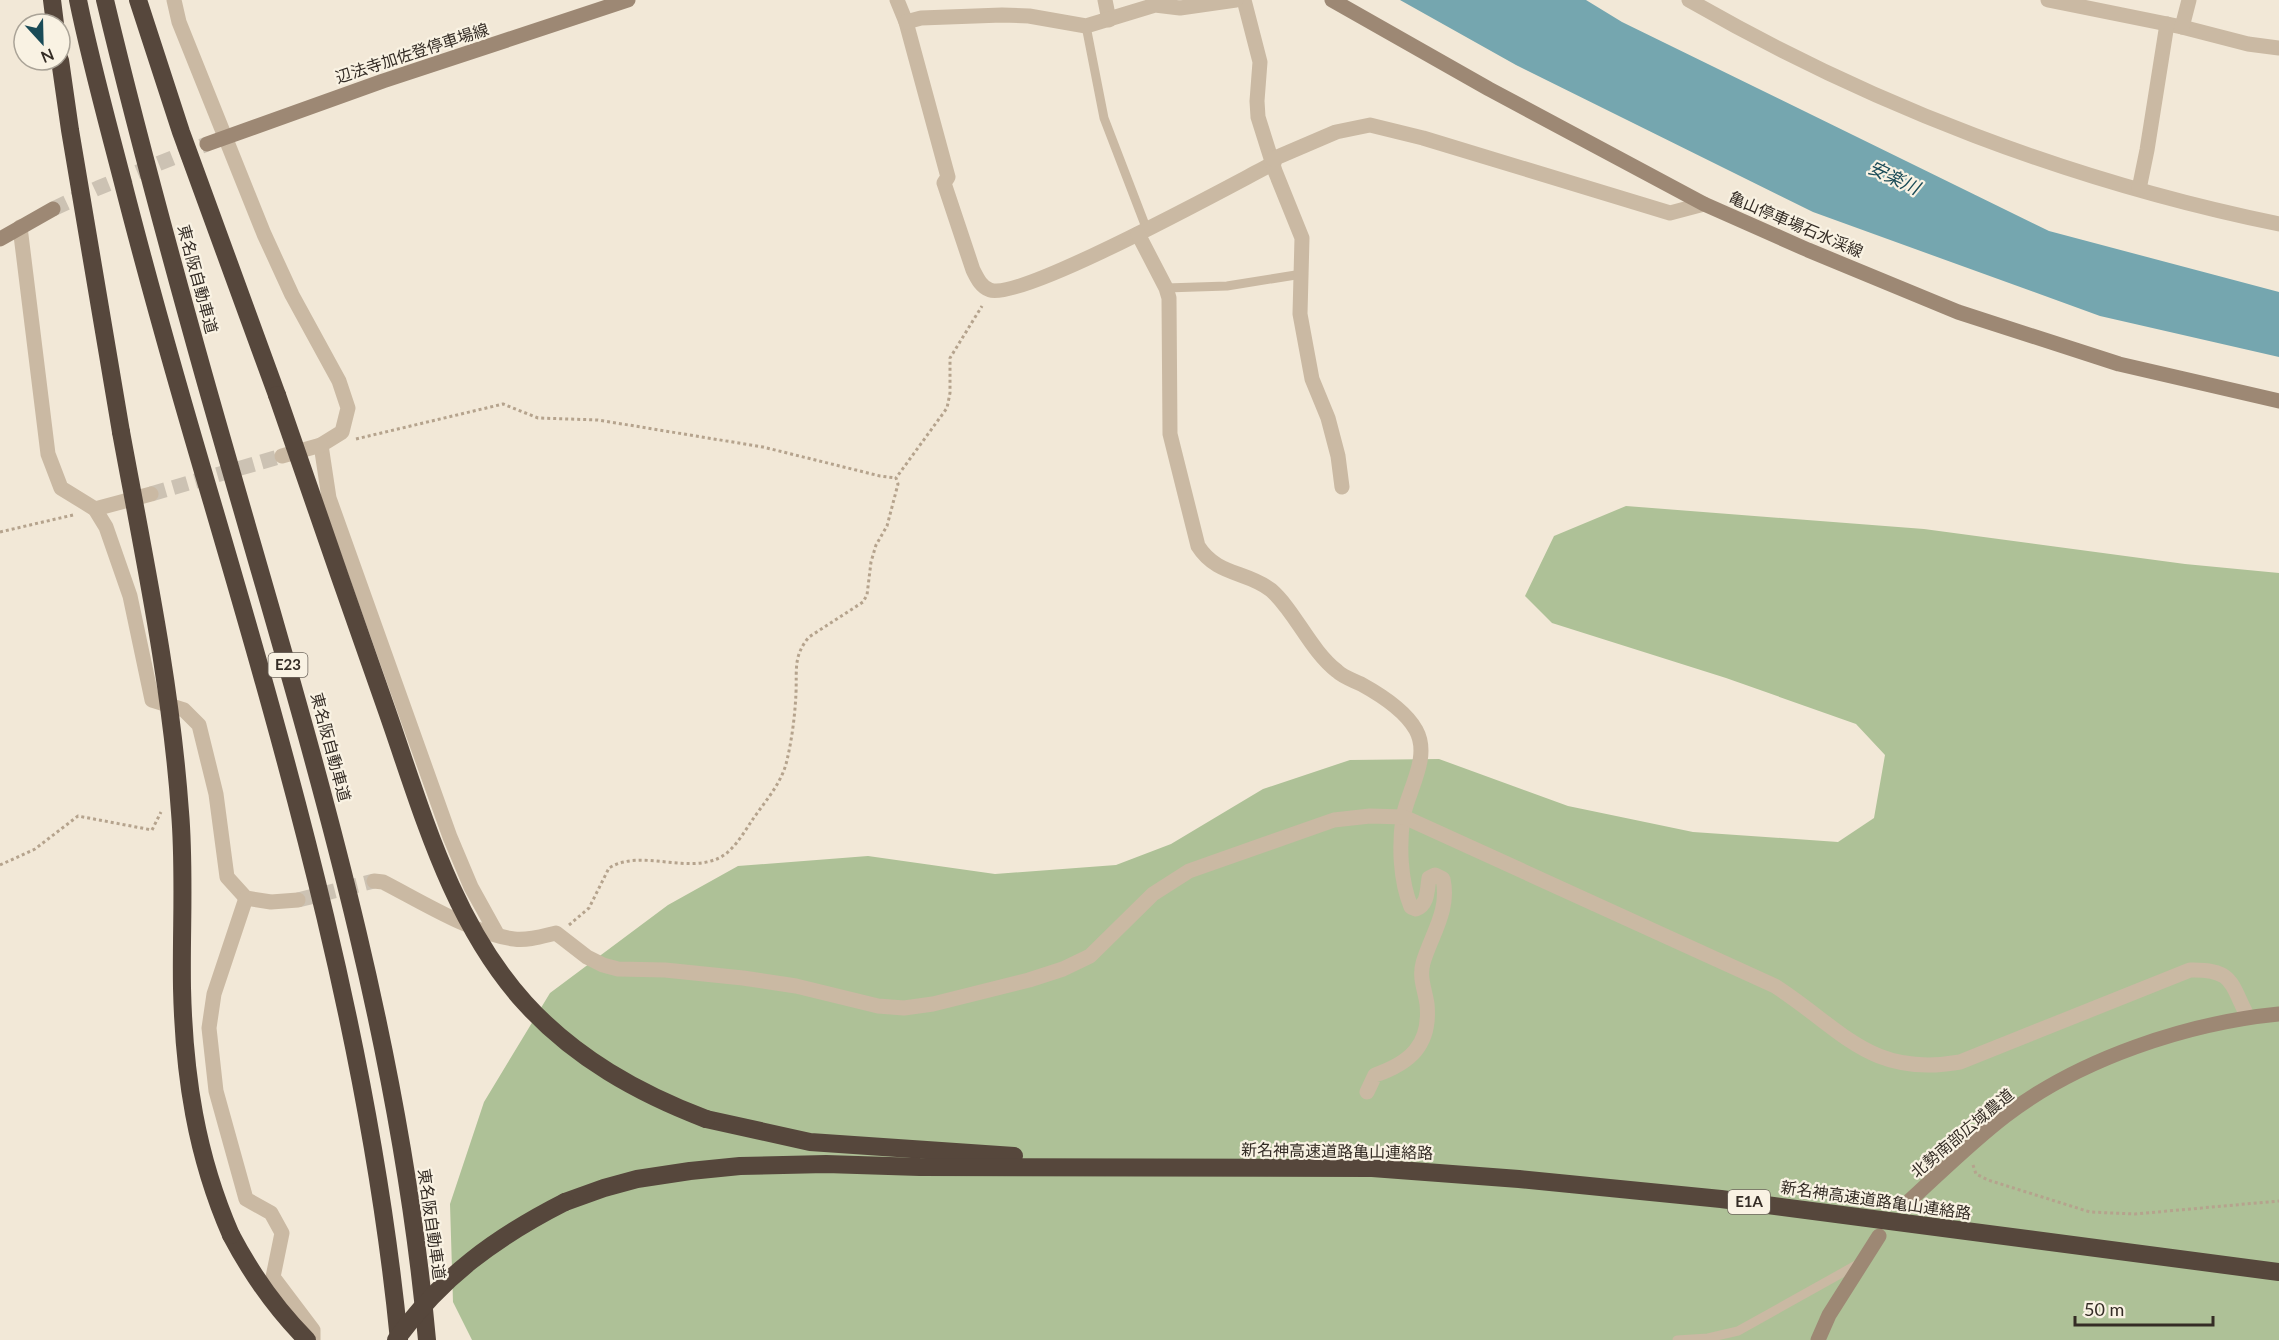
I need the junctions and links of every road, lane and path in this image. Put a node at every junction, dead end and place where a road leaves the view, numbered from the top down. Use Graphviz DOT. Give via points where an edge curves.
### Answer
graph roads {
  1 [pos="105,0"];
  2 [pos="138,0"];
  3 [pos="174,0"];
  4 [pos="628,0"];
  5 [pos="897,0"];
  6 [pos="1105,0"];
  7 [pos="1236,0"];
  8 [pos="1244,0"];
  9 [pos="1332,0"];
  10 [pos="1689,0"];
  11 [pos="2048,0"];
  12 [pos="2189,0"];
  13 [pos="79,5"];
  14 [pos="1109,20"];
  15 [pos="906,22"];
  16 [pos="1086,26"];
  17 [pos="2174,26"];
  18 [pos="2279,48"];
  19 [pos="62,72"];
  20 [pos="225,138"];
  21 [pos="207,144"];
  22 [pos="1273,161"];
  23 [pos="2139,189"];
  24 [pos="1704,204"];
  25 [pos="53,209"];
  26 [pos="2279,224"];
  27 [pos="20,227"];
  28 [pos="1143,232"];
  29 [pos="0,239"];
  30 [pos="1302,274"];
  31 [pos="1166,288"];
  32 [pos="990,291"];
  33 [pos="2279,401"];
  34 [pos="342,432"];
  35 [pos="321,445"];
  36 [pos="282,456"];
  37 [pos="896,478"];
  38 [pos="1342,486"];
  39 [pos="151,494"];
  40 [pos="95,509"];
  41 [pos="0,532"];
  42 [pos="164,807"];
  43 [pos="1404,817"];
  44 [pos="0,865"];
  45 [pos="374,881"];
  46 [pos="246,898"];
  47 [pos="298,900"];
  48 [pos="556,933"];
  49 [pos="497,934"];
  50 [pos="2279,1014"];
  51 [pos="2248,1017"];
  52 [pos="1367,1092"];
  53 [pos="1968,1148"];
  54 [pos="1216,1168"];
  55 [pos="2279,1201"];
  56 [pos="1906,1204"];
  57 [pos="1879,1236"];
  58 [pos="1865,1260"];
  59 [pos="2279,1272"];
  60 [pos="307,1340"];
  61 [pos="313,1340"];
  62 [pos="397,1340"];
  63 [pos="427,1340"];
  64 [pos="1677,1340"];
  65 [pos="1818,1340"];
  1 -- 63 [label="highway, 東名阪自動車道 / E23" via="164,230 310,742 351,901 396,1114"];
  2 -- 54 [label="highway, bridge" via="181,132 436,849 474,932 524,1002 587,1059 669,1105 706,1119 810,1142"];
  3 -- 20 [label="street"];
  4 -- 20 [label="main road, 辺法寺加佐登停車場線" via="373,84"];
  5 -- 15 [label="street"];
  6 -- 14 [label="street"];
  7 -- 14 [label="street" via="1180,8 1155,5"];
  8 -- 22 [label="street" via="1260,62 1258,117"];
  9 -- 24 [label="main road, 亀山停車場石水渓線"];
  10 -- 23 [label="street" via="1792,54 1951,127"];
  11 -- 17 [label="street"];
  12 -- 17 [label="street"];
  13 -- 62 [label="highway, E23" via="141,251 325,908 370,1120"];
  14 -- 16 [label="street"];
  15 -- 16 [label="street" via="1002,15"];
  15 -- 32 [label="street" via="948,177 944,183 972,270"];
  16 -- 28 [label="lane" via="1104,118"];
  17 -- 18 [label="street"];
  17 -- 23 [label="street"];
  19 -- 60 [label="highway, bridge" via="177,774 185,1040 199,1145 215,1198 247,1266"];
  20 -- 21 [label="main road, 辺法寺加佐登停車場線"];
  20 -- 34 [label="street" via="292,295 339,381 348,408"];
  22 -- 24 [label="street" via="1336,132 1370,125 1670,213"];
  22 -- 28 [label="street"];
  22 -- 30 [label="street" via="1302,238"];
  23 -- 26 [label="street"];
  24 -- 33 [label="main road, 亀山停車場石水渓線" via="1958,312 2119,364"];
  25 -- 27 [label="main road"];
  27 -- 29 [label="main road"];
  27 -- 40 [label="street" via="48,454 61,488"];
  28 -- 31 [label="street"];
  28 -- 32 [label="street" via="1030,284"];
  30 -- 31 [label="lane" via="1227,286"];
  30 -- 38 [label="street" via="1300,314 1307,359 1328,418"];
  31 -- 43 [label="street" via="1170,434 1198,546 1222,569 1270,590 1338,672 1386,699 1411,722 1422,746"];
  32 -- 37 [label="path" via="950,358 947,408"];
  34 -- 35 [label="street"];
  34 -- 37 [label="path" via="348,441 503,404 538,418 598,420 763,447"];
  35 -- 36 [label="street"];
  35 -- 49 [label="street" via="329,498 446,826 471,887"];
  37 -- 48 [label="path" via="898,484 887,526 876,545 867,595 855,610 819,630 803,645 795,673 786,763 780,780 735,844 721,857 704,862 615,864 609,868 589,908"];
  39 -- 40 [label="street"];
  40 -- 41 [label="path"];
  40 -- 46 [label="street" via="106,527 130,596 152,700 184,710 199,725 216,795 227,877"];
  42 -- 44 [label="path" via="153,830 78,816 35,849"];
  43 -- 48 [label="street" via="1334,819 1189,871 1153,894 1090,956 1063,969 933,1004 904,1008 743,978 618,969 587,957"];
  43 -- 51 [label="street" via="1775,986 1847,1040 1886,1060 1934,1066 1960,1062 2190,970 2223,973 2231,981"];
  43 -- 52 [label="street" via="1401,840 1406,894 1411,907 1421,908 1429,878 1435,875 1443,879 1444,902 1423,963 1427,1019 1420,1044 1395,1069 1375,1075"];
  45 -- 49 [label="street" via="460,922"];
  46 -- 47 [label="street" via="271,902"];
  46 -- 61 [label="street" via="214,994 209,1028 216,1091 246,1199 271,1213 282,1233 273,1277 313,1330"];
  48 -- 49 [label="street" via="515,939"];
  50 -- 51 [label="main road, 北勢南部広域農道"];
  51 -- 53 [label="main road, 北勢南部広域農道" via="2174,1035 2091,1067 2006,1115"];
  53 -- 55 [label="path" via="1976,1174 2090,1212 2135,1214"];
  53 -- 56 [label="main road, 北勢南部広域農道"];
  54 -- 59 [label="highway, 新名神高速道路亀山連絡路 / E1A" via="1372,1168 1721,1198"];
  54 -- 62 [label="highway, bridge" via="826,1164 740,1166 637,1179 565,1202 506,1235 446,1282"];
  57 -- 58 [label="main road"];
  58 -- 64 [label="lane" via="1738,1331"];
  58 -- 65 [label="main road"];
}
